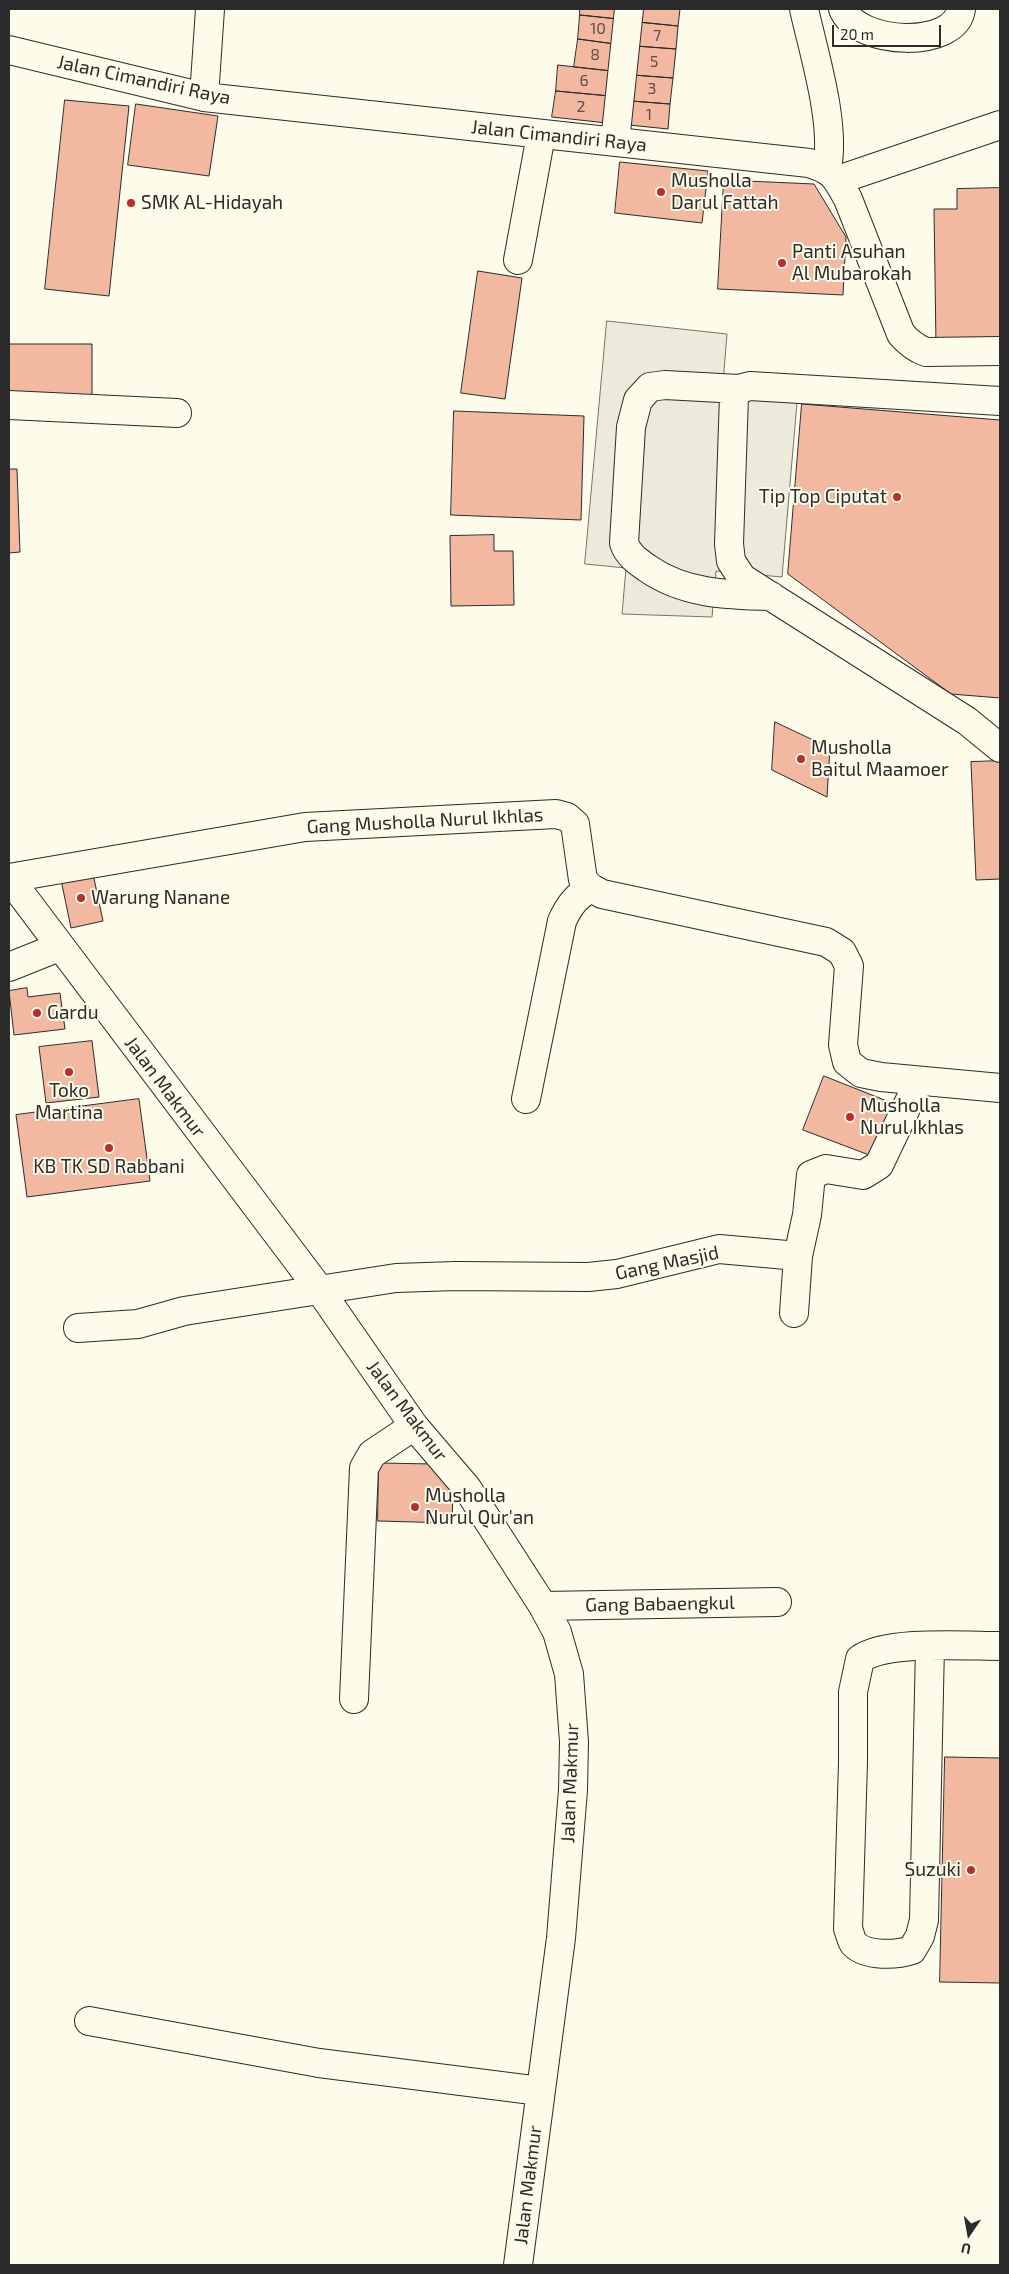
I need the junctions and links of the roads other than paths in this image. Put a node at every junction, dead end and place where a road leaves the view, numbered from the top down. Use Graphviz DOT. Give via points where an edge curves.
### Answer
graph roads {
  1 [pos="210,9"];
  2 [pos="629,9"];
  3 [pos="804,9"];
  4 [pos="844,9"];
  5 [pos="961,9"];
  6 [pos="9,50"];
  7 [pos="204,97"];
  8 [pos="1000,125"];
  9 [pos="541,135"];
  10 [pos="615,142"];
  11 [pos="832,174"];
  12 [pos="518,260"];
  13 [pos="1000,351"];
  14 [pos="739,389"];
  15 [pos="1000,401"];
  16 [pos="9,405"];
  17 [pos="178,413"];
  18 [pos="771,596"];
  19 [pos="1000,748"];
  20 [pos="9,878"];
  21 [pos="591,888"];
  22 [pos="59,947"];
  23 [pos="9,967"];
  24 [pos="919,1081"];
  25 [pos="1000,1088"];
  26 [pos="526,1099"];
  27 [pos="798,1256"];
  28 [pos="319,1289"];
  29 [pos="794,1313"];
  30 [pos="78,1328"];
  31 [pos="414,1426"];
  32 [pos="777,1602"];
  33 [pos="543,1606"];
  34 [pos="930,1646"];
  35 [pos="1000,1646"];
  36 [pos="354,1699"];
  37 [pos="90,2021"];
  38 [pos="540,2091"];
  39 [pos="518,2265"];
  1 -- 7 [label="street"];
  2 -- 10 [label="street"];
  3 -- 11 [label="street" via="824,101"];
  4 -- 5 [label="street" via="845,14 866,30 886,38 912,38 944,31 960,15"];
  6 -- 7 [label="street, Jalan Cimandiri Raya"];
  7 -- 9 [label="street, Jalan Cimandiri Raya"];
  8 -- 11 [label="street"];
  9 -- 10 [label="street, Jalan Cimandiri Raya"];
  9 -- 12 [label="street"];
  10 -- 11 [label="street, Jalan Cimandiri Raya" via="809,163"];
  11 -- 13 [label="street" via="848,199 906,340 926,352"];
  14 -- 15 [label="street" via="750,386"];
  14 -- 18 [label="street" via="734,396 731,561 742,578"];
  14 -- 18 [label="street" via="665,384 650,387 638,400 631,427 624,543 627,552 638,562 689,589 728,595"];
  16 -- 17 [label="street"];
  18 -- 19 [label="street" via="966,721"];
  20 -- 21 [label="street, Gang Musholla Nurul Ikhlas" via="305,827 556,814 567,817 574,824 583,880"];
  20 -- 22 [label="street, Jalan Makmur"];
  21 -- 24 [label="street" via="602,894 826,942 842,952 849,966 843,1045 847,1062 861,1072 881,1078"];
  21 -- 26 [label="street" via="569,906 562,921"];
  22 -- 23 [label="street"];
  22 -- 28 [label="street, Jalan Makmur"];
  24 -- 25 [label="street"];
  24 -- 27 [label="street" via="879,1165 863,1175 826,1169 811,1175"];
  27 -- 28 [label="street, Gang Masjid" via="719,1250 617,1274 588,1277 396,1278"];
  27 -- 29 [label="street"];
  28 -- 30 [label="street, Gang Masjid" via="184,1311 138,1324"];
  28 -- 31 [label="street, Jalan Makmur"];
  31 -- 33 [label="street, Jalan Makmur" via="467,1488"];
  31 -- 36 [label="street" via="372,1454 364,1468"];
  32 -- 33 [label="street, Gang Babaengkul"];
  33 -- 38 [label="street, Jalan Makmur" via="557,1632 569,1674 574,1742 561,1938"];
  34 -- 34 [label="street" via="924,1920 912,1950 901,1954 874,1953 854,1944 848,1929 855,1678 860,1659 867,1654 885,1649"];
  34 -- 35 [label="street"];
  37 -- 38 [label="street" via="318,2063"];
  38 -- 39 [label="street, Jalan Makmur"];
}
